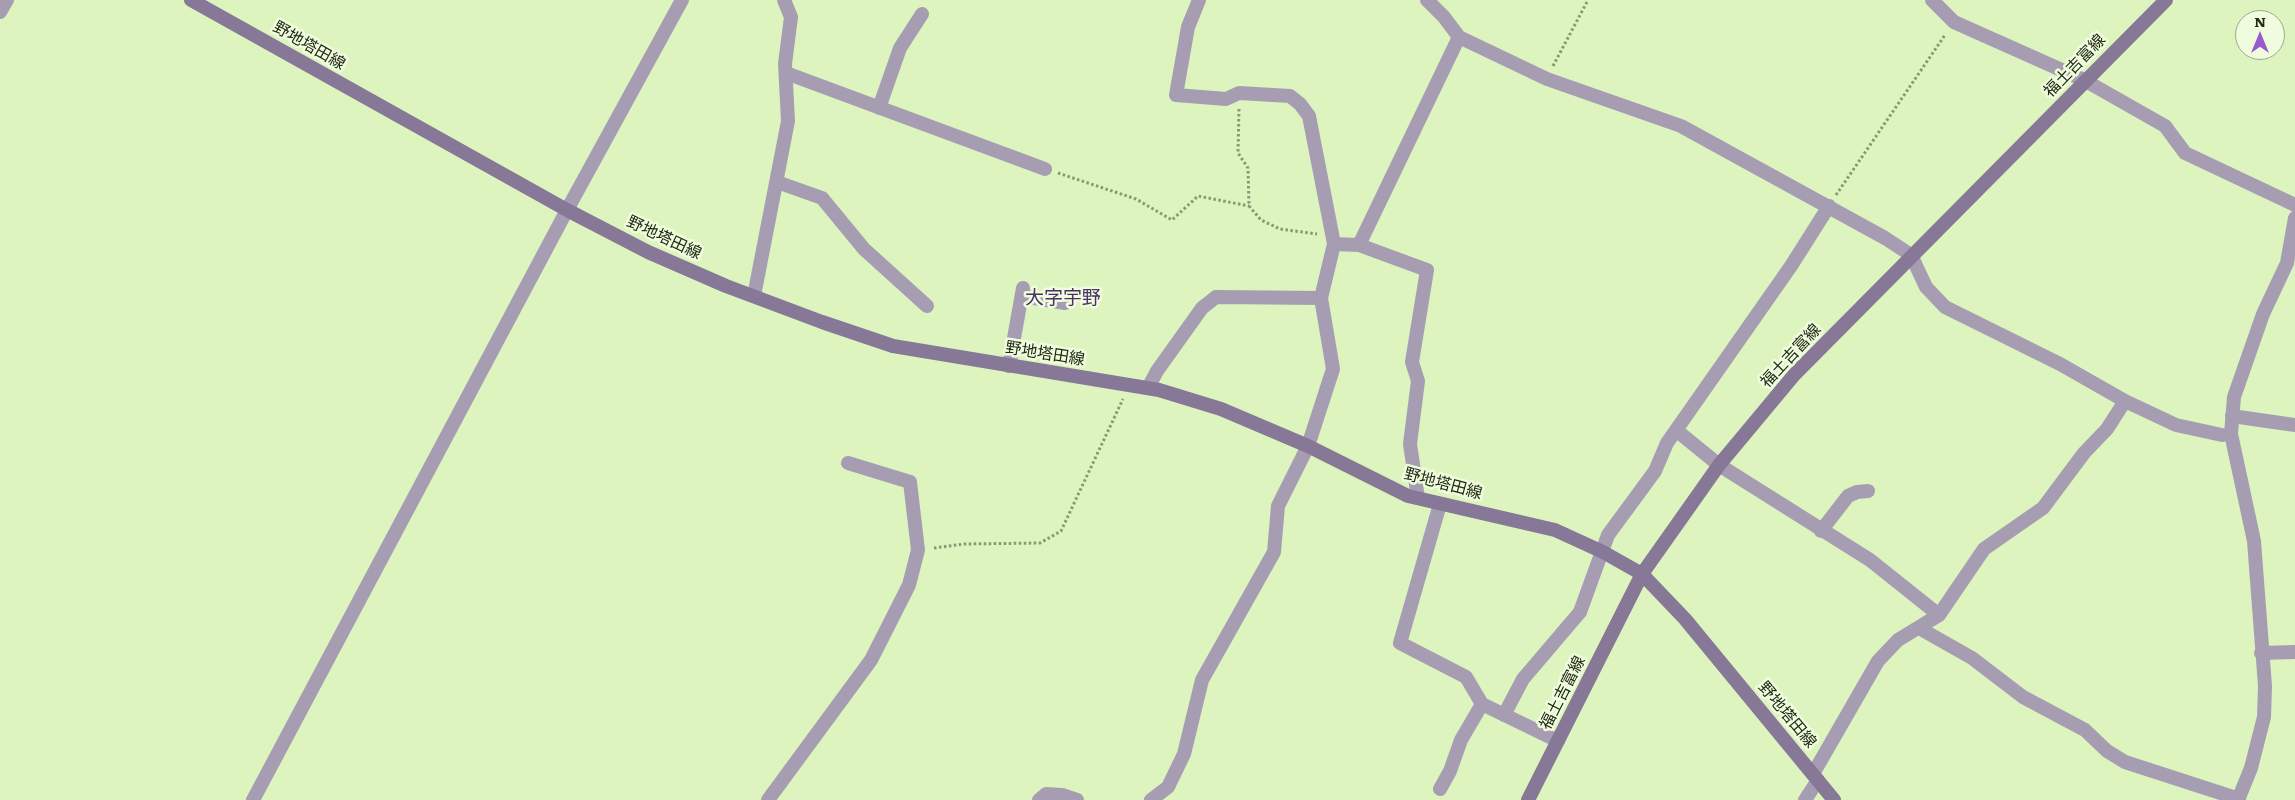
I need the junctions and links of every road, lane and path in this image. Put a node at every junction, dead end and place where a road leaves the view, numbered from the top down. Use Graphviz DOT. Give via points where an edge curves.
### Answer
graph roads {
  1 [pos="7,0"];
  2 [pos="191,0"];
  3 [pos="682,0"];
  4 [pos="784,0"];
  5 [pos="1199,0"];
  6 [pos="1427,0"];
  7 [pos="1588,0"];
  8 [pos="1932,0"];
  9 [pos="2166,0"];
  10 [pos="0,12"];
  11 [pos="922,14"];
  12 [pos="1954,22"];
  13 [pos="1459,37"];
  14 [pos="786,73"];
  15 [pos="1547,79"];
  16 [pos="2084,80"];
  17 [pos="1239,93"];
  18 [pos="880,108"];
  19 [pos="1045,169"];
  20 [pos="777,182"];
  21 [pos="2295,205"];
  22 [pos="1249,206"];
  23 [pos="1829,206"];
  24 [pos="567,210"];
  25 [pos="2295,218"];
  26 [pos="1333,240"];
  27 [pos="1359,245"];
  28 [pos="1911,255"];
  29 [pos="754,296"];
  30 [pos="1322,298"];
  31 [pos="1065,303"];
  32 [pos="927,306"];
  33 [pos="1009,366"];
  34 [pos="1130,385"];
  35 [pos="1148,388"];
  36 [pos="2125,400"];
  37 [pos="2232,416"];
  38 [pos="2295,425"];
  39 [pos="1676,430"];
  40 [pos="2222,435"];
  41 [pos="1308,446"];
  42 [pos="848,463"];
  43 [pos="1719,465"];
  44 [pos="1868,491"];
  45 [pos="1418,498"];
  46 [pos="1440,504"];
  47 [pos="1821,530"];
  48 [pos="918,550"];
  49 [pos="1603,552"];
  50 [pos="1642,574"];
  51 [pos="1938,616"];
  52 [pos="1919,628"];
  53 [pos="2295,652"];
  54 [pos="2261,653"];
  55 [pos="1482,704"];
  56 [pos="1504,715"];
  57 [pos="1558,741"];
  58 [pos="1816,777"];
  59 [pos="1440,789"];
  60 [pos="2238,799"];
  61 [pos="253,800"];
  62 [pos="768,800"];
  63 [pos="1039,800"];
  64 [pos="1077,800"];
  65 [pos="1151,800"];
  66 [pos="1528,800"];
  67 [pos="1805,800"];
  68 [pos="1834,800"];
  1 -- 10 [label="street"];
  2 -- 24 [label="main road, 野地塔田線"];
  3 -- 24 [label="street"];
  4 -- 14 [label="street" via="790,17"];
  5 -- 17 [label="street" via="1188,28 1176,95 1226,99"];
  6 -- 13 [label="street"];
  7 -- 15 [label="path"];
  8 -- 12 [label="street"];
  9 -- 16 [label="main road, 福土吉富線"];
  11 -- 18 [label="street" via="900,48"];
  12 -- 16 [label="street"];
  12 -- 23 [label="path"];
  13 -- 15 [label="street"];
  13 -- 27 [label="street"];
  14 -- 18 [label="street"];
  14 -- 20 [label="street" via="788,121"];
  15 -- 23 [label="street" via="1681,126"];
  16 -- 21 [label="street" via="2165,126 2185,153"];
  16 -- 28 [label="main road, 福土吉富線" via="2027,142"];
  17 -- 22 [label="path" via="1238,153 1248,168"];
  17 -- 26 [label="street" via="1290,96 1309,116"];
  18 -- 19 [label="street"];
  19 -- 22 [label="path" via="1136,199 1172,220 1198,196"];
  20 -- 29 [label="street"];
  20 -- 32 [label="street" via="822,198 864,249"];
  22 -- 26 [label="path" via="1261,220 1280,229"];
  23 -- 28 [label="street"];
  23 -- 39 [label="street"];
  24 -- 29 [label="main road, 野地塔田線" via="648,252"];
  24 -- 61 [label="street"];
  25 -- 37 [label="street" via="2287,263 2263,314 2234,397"];
  26 -- 27 [label="street"];
  26 -- 30 [label="street"];
  27 -- 45 [label="street" via="1428,270 1412,362 1418,381 1410,444"];
  28 -- 36 [label="street" via="1926,286 1945,307"];
  28 -- 43 [label="main road, 福土吉富線" via="1794,375"];
  29 -- 33 [label="main road, 野地塔田線" via="893,346"];
  30 -- 35 [label="street" via="1216,297 1202,308"];
  30 -- 41 [label="street" via="1333,369"];
  31 -- 33 [label="street" via="1023,292"];
  33 -- 34 [label="main road, 野地塔田線"];
  34 -- 35 [label="main road, 野地塔田線"];
  34 -- 48 [label="path" via="1061,530 1040,544 964,544"];
  35 -- 41 [label="main road, 野地塔田線" via="1221,408"];
  36 -- 40 [label="street" via="2176,425"];
  36 -- 51 [label="street" via="2107,429 2084,453 2043,508 1984,549"];
  37 -- 38 [label="street"];
  37 -- 54 [label="street" via="2231,434 2254,541"];
  39 -- 43 [label="street"];
  39 -- 49 [label="street" via="1655,471 1608,535"];
  41 -- 45 [label="main road, 野地塔田線"];
  41 -- 65 [label="street" via="1278,506 1274,552 1202,680 1184,754 1168,787"];
  42 -- 48 [label="street" via="910,482"];
  43 -- 47 [label="street"];
  43 -- 50 [label="main road, 福土吉富線"];
  44 -- 47 [label="street" via="1848,496"];
  45 -- 46 [label="main road, 野地塔田線"];
  46 -- 49 [label="main road, 野地塔田線" via="1555,530"];
  46 -- 55 [label="street" via="1400,643 1466,677"];
  47 -- 51 [label="street" via="1870,560"];
  48 -- 62 [label="street" via="910,585 871,660"];
  49 -- 50 [label="main road, 野地塔田線"];
  49 -- 56 [label="street" via="1580,612 1523,679"];
  50 -- 57 [label="main road, 福土吉富線"];
  50 -- 58 [label="main road, 野地塔田線" via="1685,620"];
  51 -- 52 [label="street"];
  52 -- 58 [label="street" via="1898,640 1878,661"];
  52 -- 60 [label="street" via="1972,658 2023,697 2085,730 2107,751 2125,762"];
  53 -- 54 [label="street"];
  54 -- 60 [label="street" via="2264,717"];
  55 -- 56 [label="street"];
  55 -- 59 [label="street" via="1461,740"];
  56 -- 57 [label="street"];
  57 -- 66 [label="main road, 福土吉富線"];
  58 -- 67 [label="street"];
  58 -- 68 [label="main road, 野地塔田線"];
  63 -- 64 [label="street" via="1046,794 1062,794"];
}
